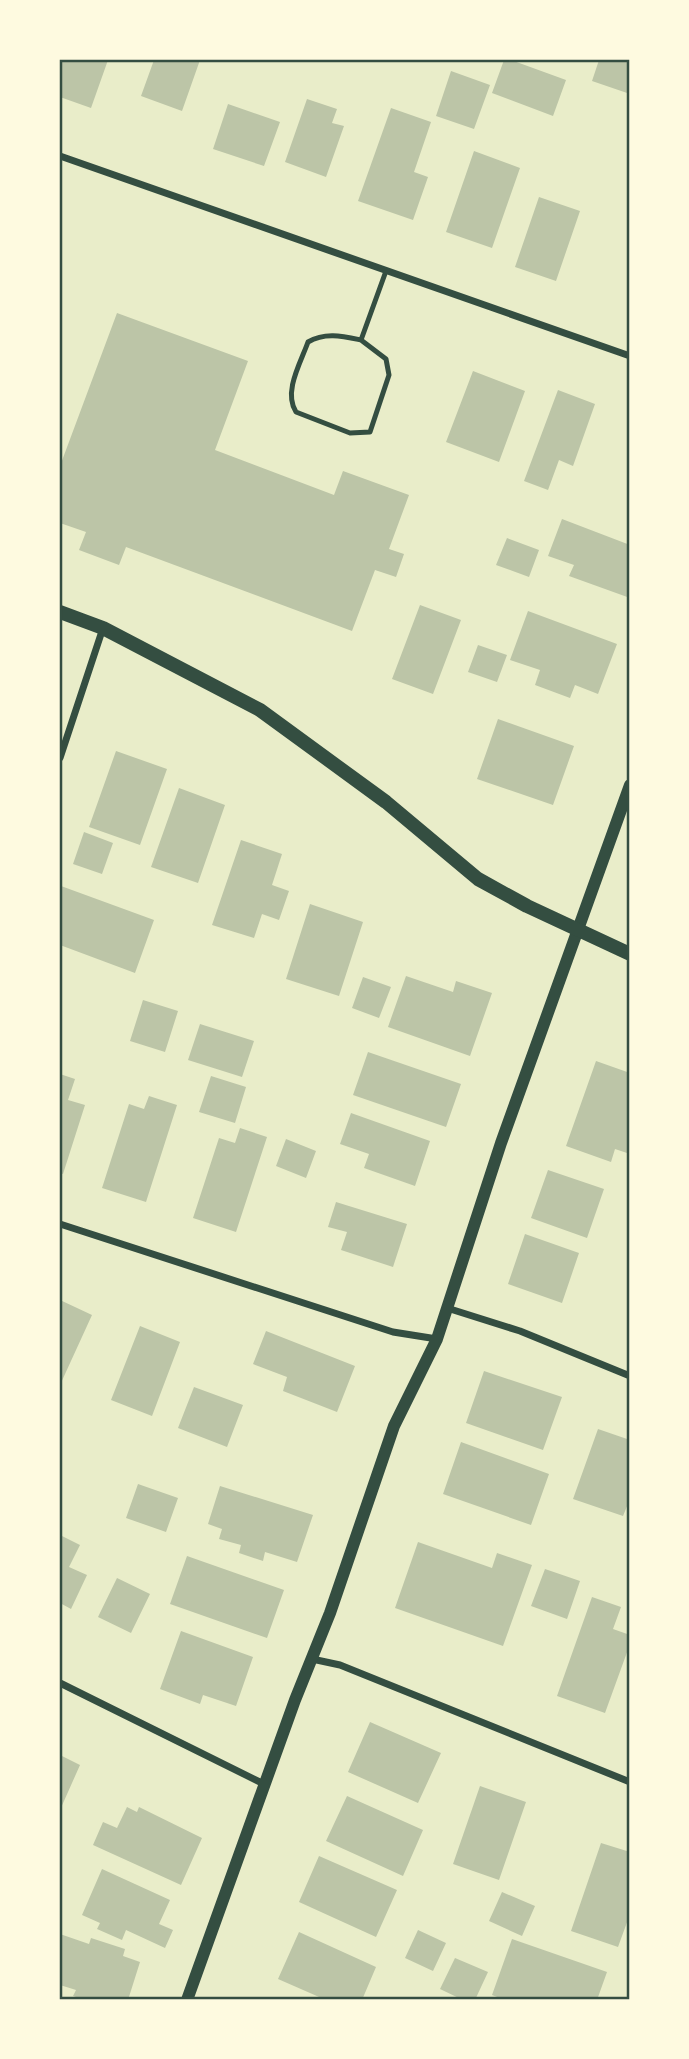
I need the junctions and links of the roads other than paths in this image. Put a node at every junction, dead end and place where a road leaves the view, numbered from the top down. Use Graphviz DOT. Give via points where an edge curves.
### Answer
graph roads {
  1 [pos="60,156"];
  2 [pos="386,271"];
  3 [pos="361,340"];
  4 [pos="629,356"];
  5 [pos="60,612"];
  6 [pos="103,628"];
  7 [pos="60,758"];
  8 [pos="629,785"];
  9 [pos="579,931"];
  10 [pos="629,954"];
  11 [pos="60,1224"];
  12 [pos="447,1308"];
  13 [pos="437,1339"];
  14 [pos="629,1376"];
  15 [pos="312,1660"];
  16 [pos="60,1683"];
  17 [pos="629,1782"];
  18 [pos="264,1784"];
  19 [pos="187,2000"];
  1 -- 2 [label="street"];
  2 -- 3 [label="lane"];
  2 -- 4 [label="street"];
  3 -- 3 [label="lane" via="386,359 389,375 370,432 350,433 296,412 290,393 308,342 318,336"];
  5 -- 6 [label="main road"];
  6 -- 7 [label="street"];
  6 -- 9 [label="main road" via="260,710 386,802 478,879"];
  8 -- 9 [label="street"];
  9 -- 10 [label="main road"];
  9 -- 12 [label="street" via="501,1143"];
  11 -- 13 [label="street" via="393,1332"];
  12 -- 13 [label="street"];
  12 -- 14 [label="street" via="520,1331"];
  13 -- 15 [label="street" via="394,1426"];
  15 -- 17 [label="street" via="340,1665"];
  15 -- 18 [label="street"];
  16 -- 18 [label="street"];
  18 -- 19 [label="street"];
}
